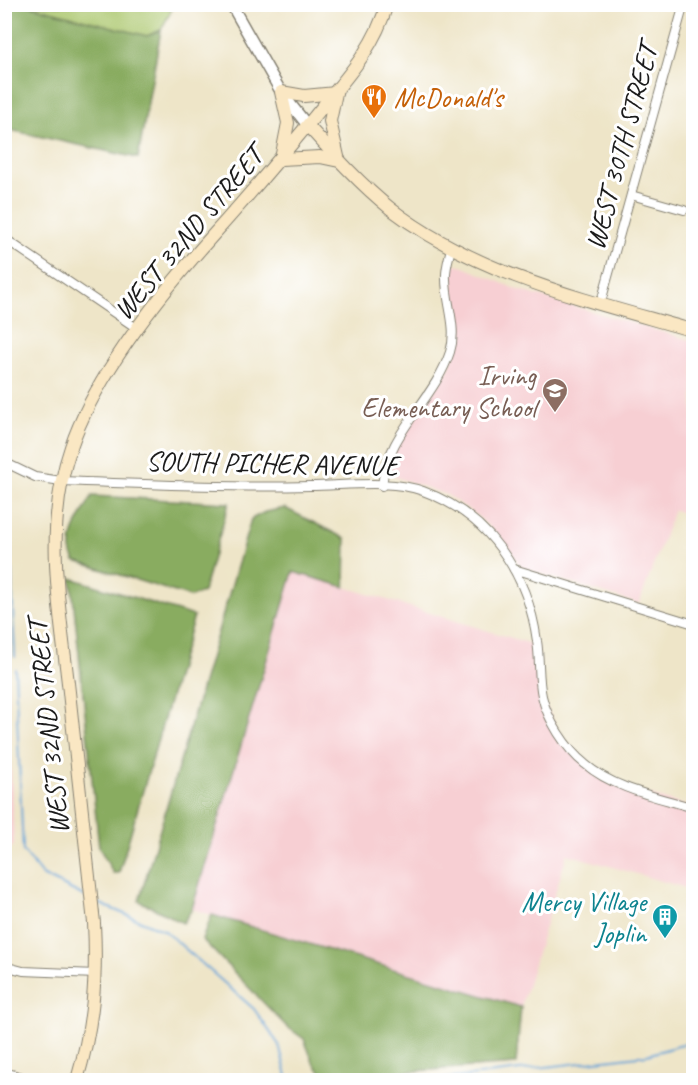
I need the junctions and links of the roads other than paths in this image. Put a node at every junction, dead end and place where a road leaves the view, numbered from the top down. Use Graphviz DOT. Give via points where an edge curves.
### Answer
graph roads {
  1 [pos="231,4"];
  2 [pos="387,4"];
  3 [pos="684,4"];
  4 [pos="281,93"];
  5 [pos="336,93"];
  6 [pos="308,126"];
  7 [pos="281,159"];
  8 [pos="339,161"];
  9 [pos="631,195"];
  10 [pos="684,210"];
  11 [pos="4,238"];
  12 [pos="451,248"];
  13 [pos="601,302"];
  14 [pos="138,329"];
  15 [pos="693,331"];
  16 [pos="4,462"];
  17 [pos="61,482"];
  18 [pos="382,486"];
  19 [pos="514,569"];
  20 [pos="693,624"];
  21 [pos="693,808"];
  22 [pos="4,966"];
  23 [pos="96,974"];
  24 [pos="693,1070"];
  25 [pos="4,1072"];
  26 [pos="34,1080"];
  27 [pos="77,1080"];
  28 [pos="692,1080"];
  1 -- 4 [label="street"];
  2 -- 5 [label="main road, WEST 32ND STREET" via="374,41"];
  3 -- 9 [label="street, WEST 30TH STREET"];
  4 -- 5 [label="main road"];
  4 -- 6 [label="street"];
  4 -- 7 [label="main road" via="288,123"];
  5 -- 6 [label="main road, WEST 32ND STREET"];
  5 -- 8 [label="main road" via="330,121"];
  6 -- 7 [label="main road, WEST 32ND STREET"];
  6 -- 8 [label="main road"];
  7 -- 8 [label="main road" via="320,157"];
  7 -- 14 [label="main road, WEST 32ND STREET" via="201,249"];
  8 -- 12 [label="main road" via="392,210"];
  9 -- 10 [label="street"];
  9 -- 13 [label="street, WEST 30TH STREET"];
  11 -- 14 [label="street"];
  12 -- 13 [label="main road" via="511,274"];
  12 -- 18 [label="street" via="446,279 453,326 451,351 390,449"];
  13 -- 15 [label="main road"];
  14 -- 17 [label="main road, WEST 32ND STREET" via="88,406"];
  16 -- 17 [label="street, SOUTH PICHER AVENUE" via="35,477"];
  17 -- 18 [label="street, SOUTH PICHER AVENUE"];
  17 -- 23 [label="main road, WEST 32ND STREET" via="55,524 55,572 94,923"];
  18 -- 19 [label="street, SOUTH PICHER AVENUE" via="421,490 447,501 494,537"];
  19 -- 20 [label="street"];
  19 -- 21 [label="street, SOUTH PICHER AVENUE" via="524,584 537,639 542,696 559,734 594,770 627,788"];
  22 -- 23 [label="street" via="23,971"];
  23 -- 27 [label="main road, WEST 32ND STREET" via="89,1037"];
  24 -- 28 [label="street"];
  25 -- 26 [label="street"];
}
